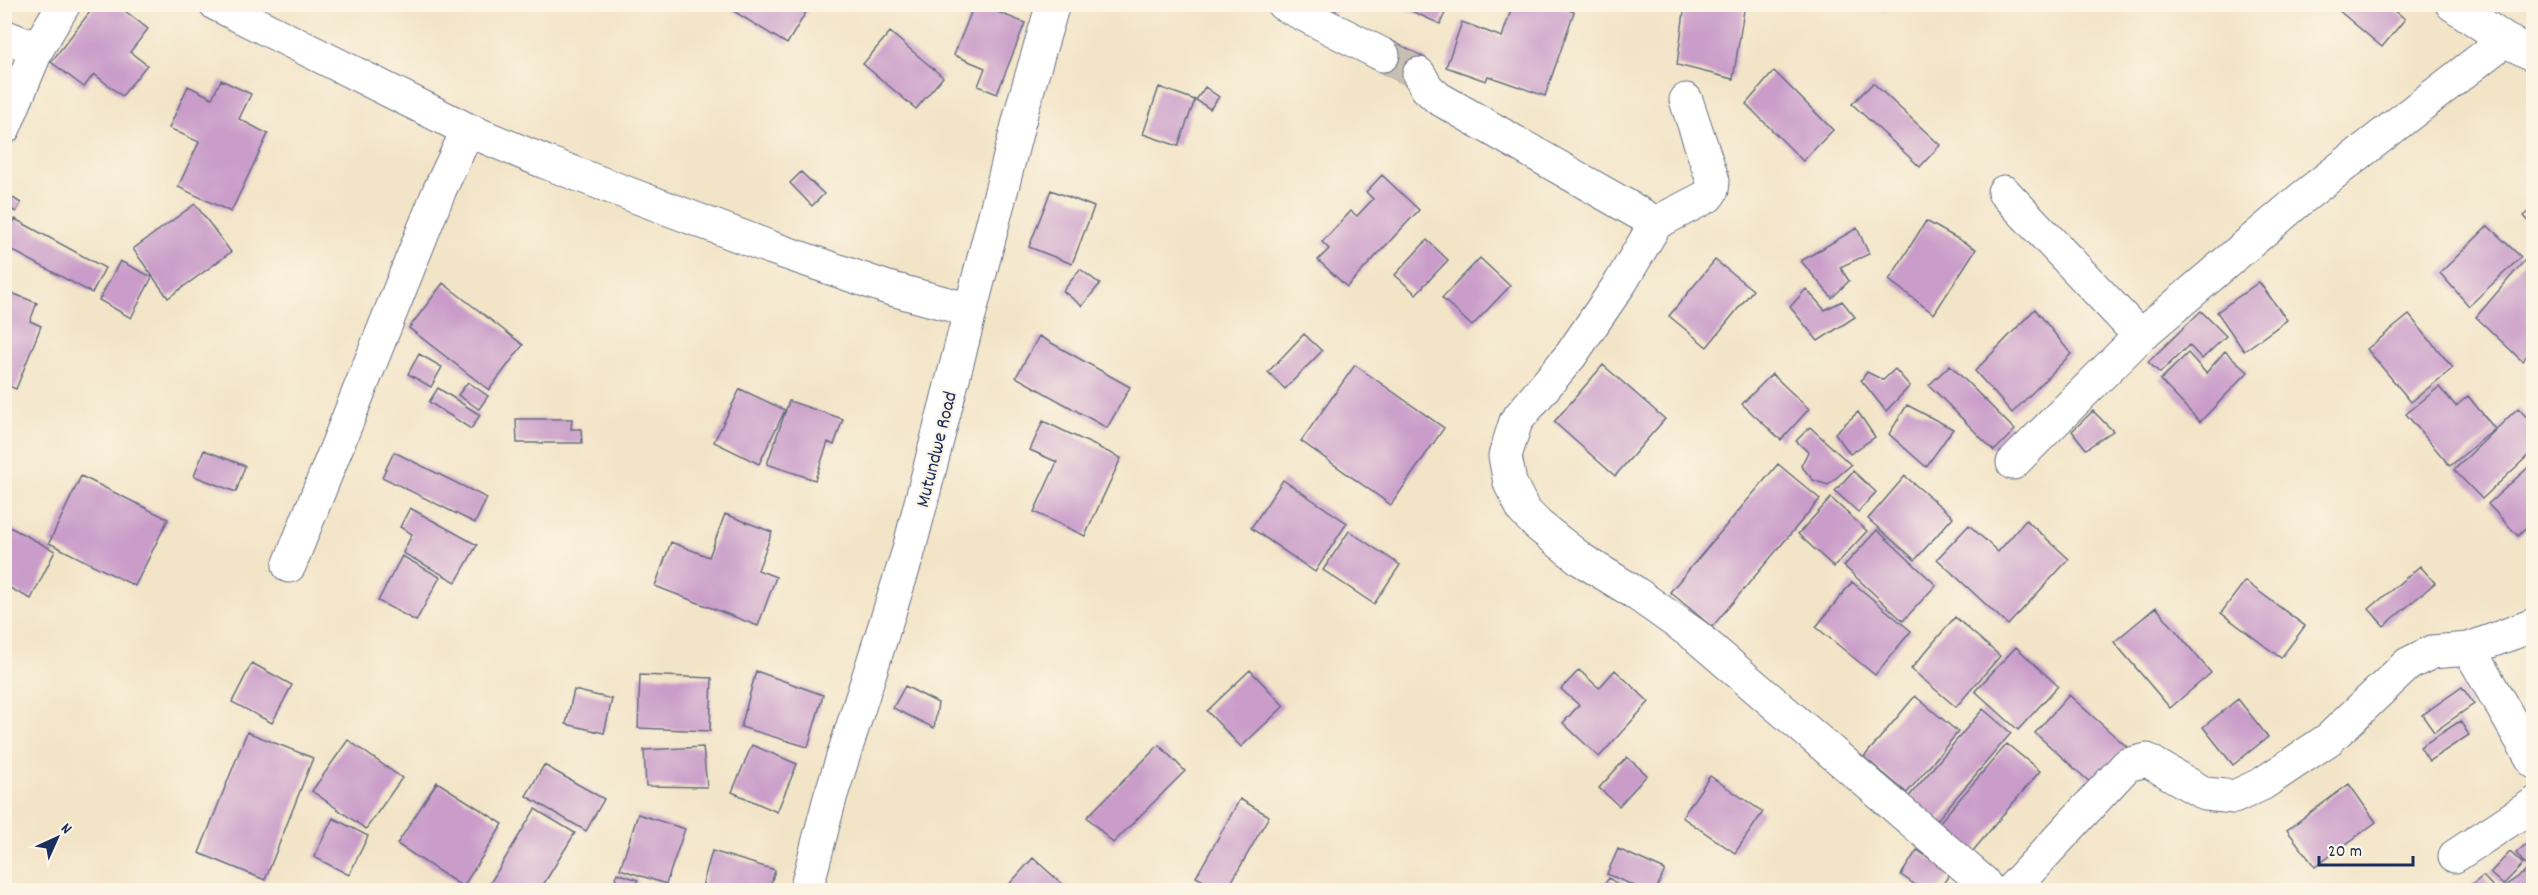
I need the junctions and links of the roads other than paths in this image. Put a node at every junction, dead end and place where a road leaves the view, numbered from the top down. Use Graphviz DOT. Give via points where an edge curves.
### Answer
graph roads {
  1 [pos="64,4"];
  2 [pos="216,4"];
  3 [pos="1053,4"];
  4 [pos="1283,4"];
  5 [pos="2452,4"];
  6 [pos="4,36"];
  7 [pos="2505,40"];
  8 [pos="37,49"];
  9 [pos="1383,55"];
  10 [pos="2534,55"];
  11 [pos="1419,74"];
  12 [pos="1686,100"];
  13 [pos="4,128"];
  14 [pos="468,130"];
  15 [pos="2004,192"];
  16 [pos="1656,223"];
  17 [pos="970,310"];
  18 [pos="2140,336"];
  19 [pos="2013,463"];
  20 [pos="289,566"];
  21 [pos="2534,625"];
  22 [pos="2469,649"];
  23 [pos="2534,762"];
  24 [pos="2534,804"];
  25 [pos="2455,856"];
  26 [pos="806,891"];
  27 [pos="1988,891"];
  28 [pos="2011,891"];
  1 -- 8 [label="street"];
  2 -- 14 [label="street"];
  3 -- 17 [label="street, Mutundwe Road"];
  4 -- 9 [label="street"];
  5 -- 7 [label="street"];
  6 -- 8 [label="street"];
  7 -- 10 [label="street"];
  7 -- 18 [label="street" via="2302,198"];
  8 -- 13 [label="street"];
  11 -- 16 [label="street" via="1438,98"];
  12 -- 16 [label="street" via="1713,181 1712,190 1708,196"];
  14 -- 17 [label="street" via="758,243 888,288"];
  14 -- 20 [label="street" via="423,230"];
  15 -- 18 [label="street"];
  16 -- 27 [label="street" via="1571,355 1516,421 1505,456 1510,483 1524,511 1539,526 1582,560 1696,636 1953,855"];
  17 -- 26 [label="street, Mutundwe Road" via="908,553 830,798"];
  18 -- 19 [label="street"];
  21 -- 22 [label="street"];
  22 -- 23 [label="street"];
  22 -- 28 [label="street" via="2432,652 2408,664 2330,739 2262,784 2234,797 2205,794 2147,760 2127,765"];
  24 -- 25 [label="street"];
}
